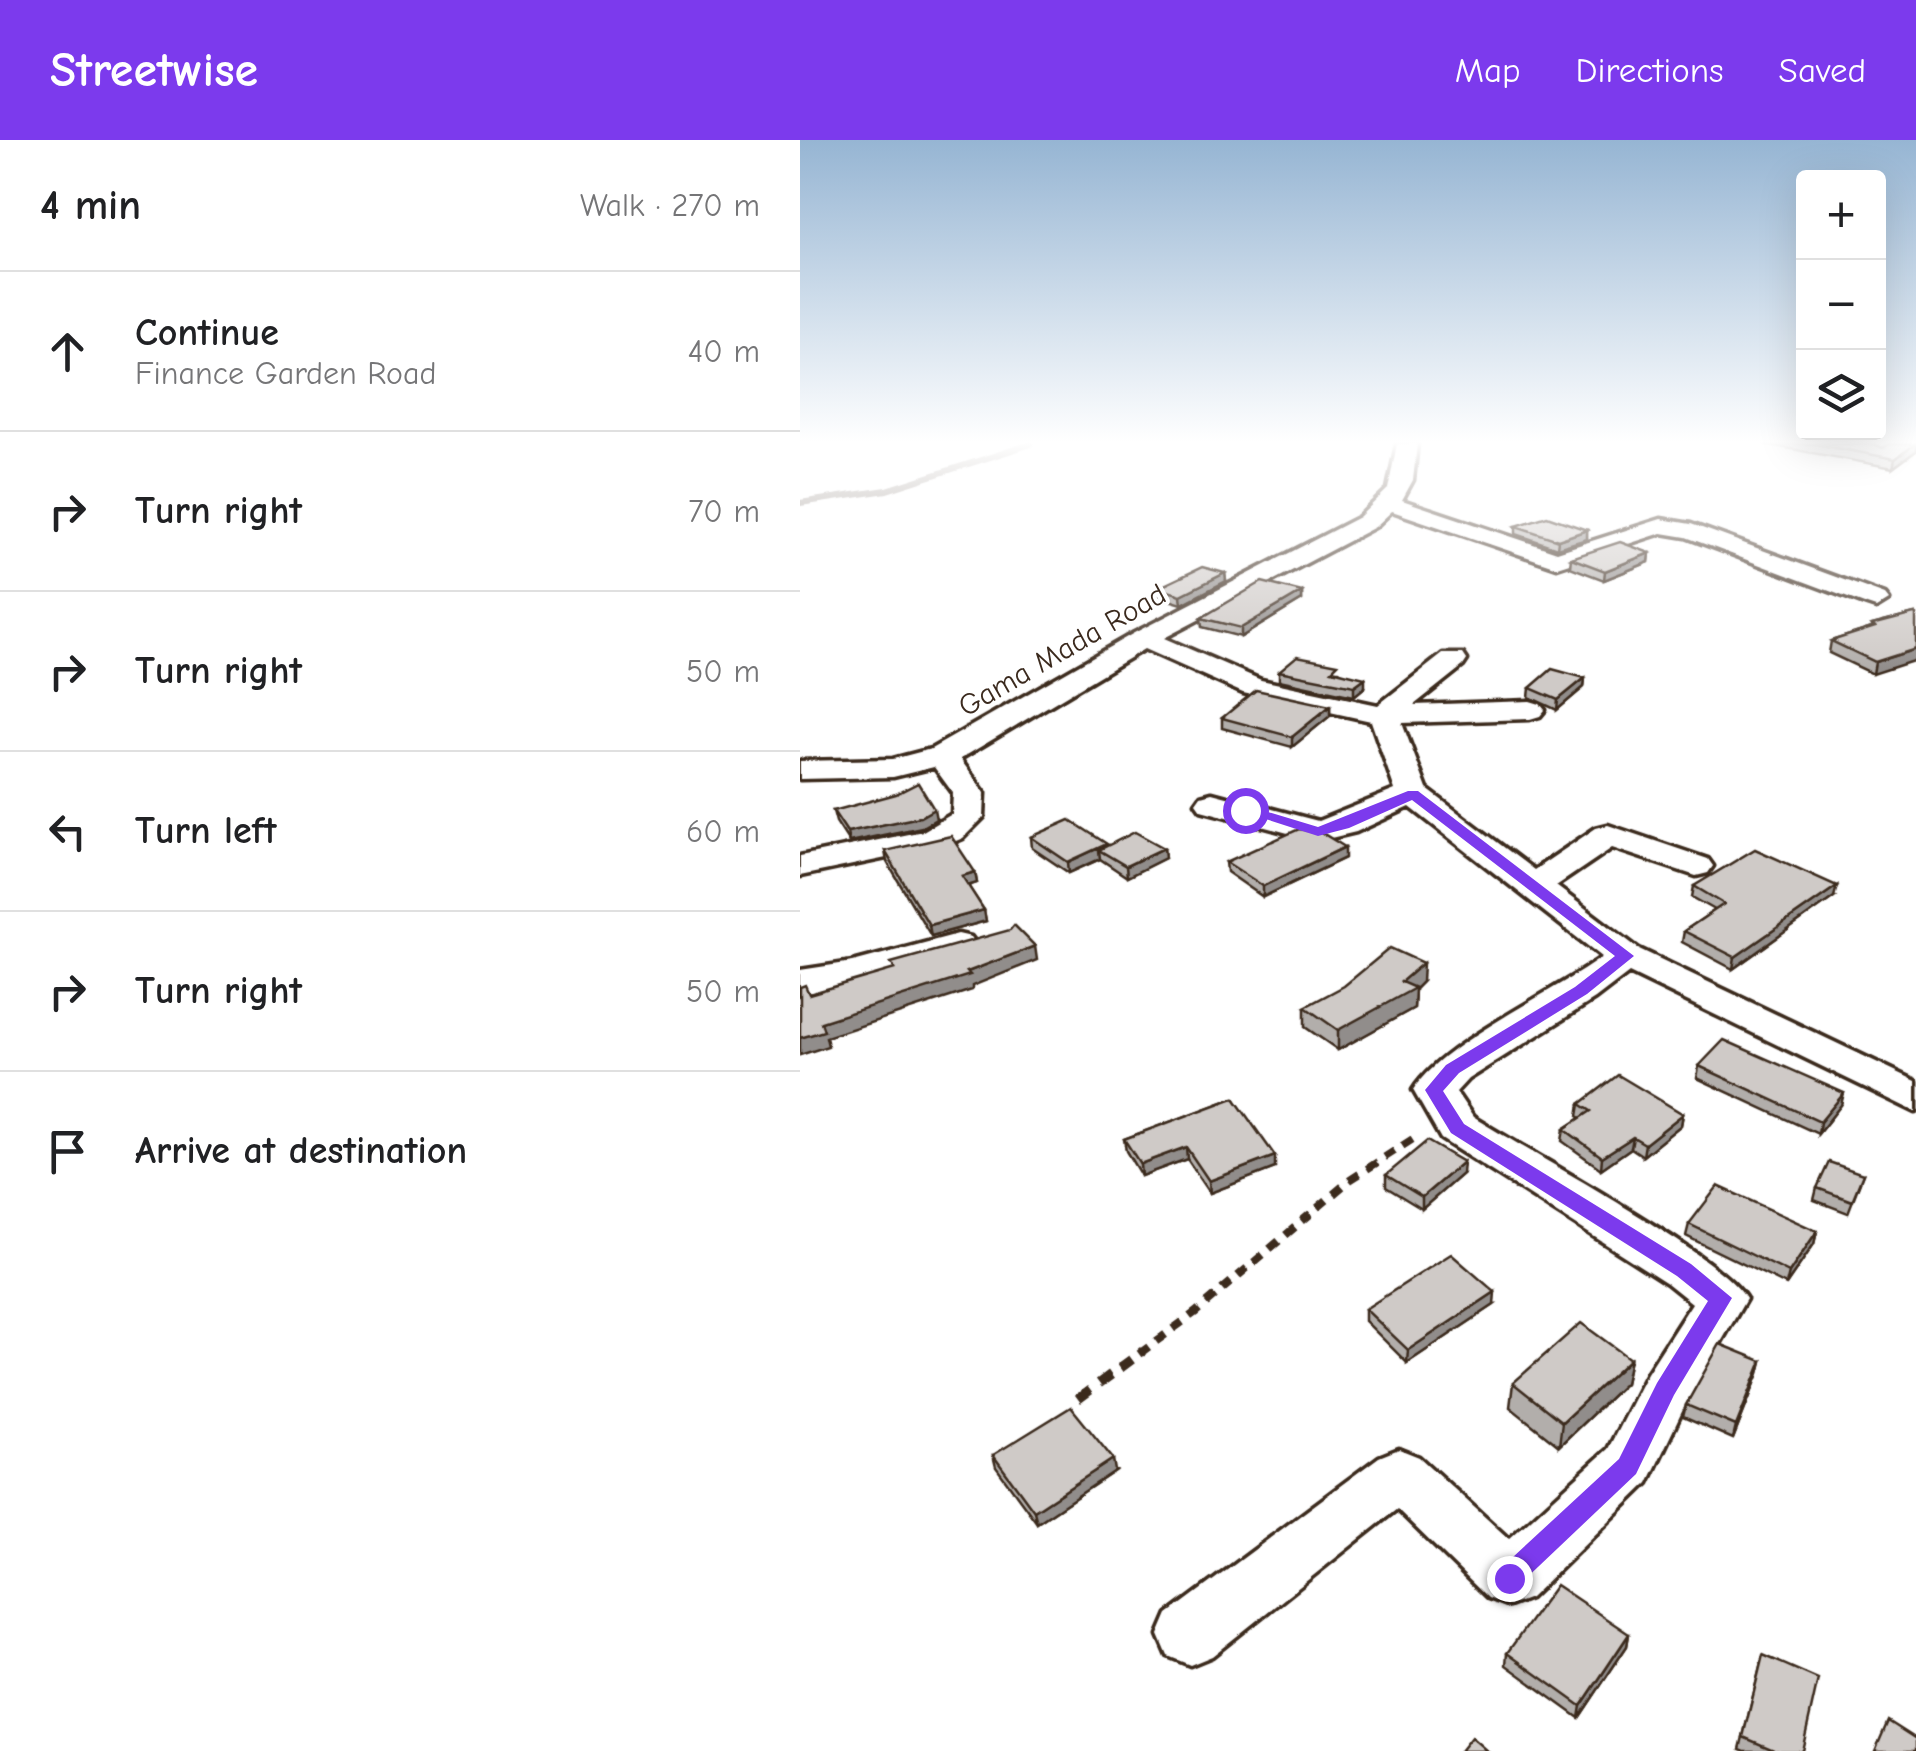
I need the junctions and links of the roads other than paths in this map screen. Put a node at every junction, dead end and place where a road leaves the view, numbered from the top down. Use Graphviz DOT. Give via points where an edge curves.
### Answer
graph roads {
  1 [pos="1369,519"];
  2 [pos="1440,519"];
  3 [pos="1876,600"];
  4 [pos="1143,638"];
  5 [pos="1453,660"];
  6 [pos="1530,710"];
  7 [pos="1384,715"];
  8 [pos="942,756"];
  9 [pos="800,770"];
  10 [pos="1413,794"];
  11 [pos="1212,803"];
  12 [pos="800,866"];
  13 [pos="1696,866"];
  14 [pos="1533,886"];
  15 [pos="998,933"];
  16 [pos="1626,956"];
  17 [pos="800,982"];
  18 [pos="1916,1098"];
  19 [pos="1190,1635"];
  1 -- 4 [label="street, Gama Mada Road"];
  2 -- 3 [label="street" via="1558,560 1661,526 1691,531"];
  4 -- 7 [label="street" via="1253,687"];
  4 -- 8 [label="street, Gama Mada Road"];
  5 -- 7 [label="street"];
  6 -- 7 [label="street"];
  7 -- 10 [label="street"];
  8 -- 9 [label="street, Gama Mada Road" via="894,768"];
  8 -- 12 [label="street" via="969,793 968,817 951,831"];
  10 -- 11 [label="street" via="1318,832"];
  10 -- 14 [label="street"];
  13 -- 14 [label="street" via="1608,835"];
  14 -- 16 [label="street"];
  15 -- 17 [label="street"];
  16 -- 18 [label="street"];
  16 -- 19 [label="street" via="1453,1069 1434,1090 1457,1128 1721,1298 1628,1466 1509,1578 1398,1474"];
}
